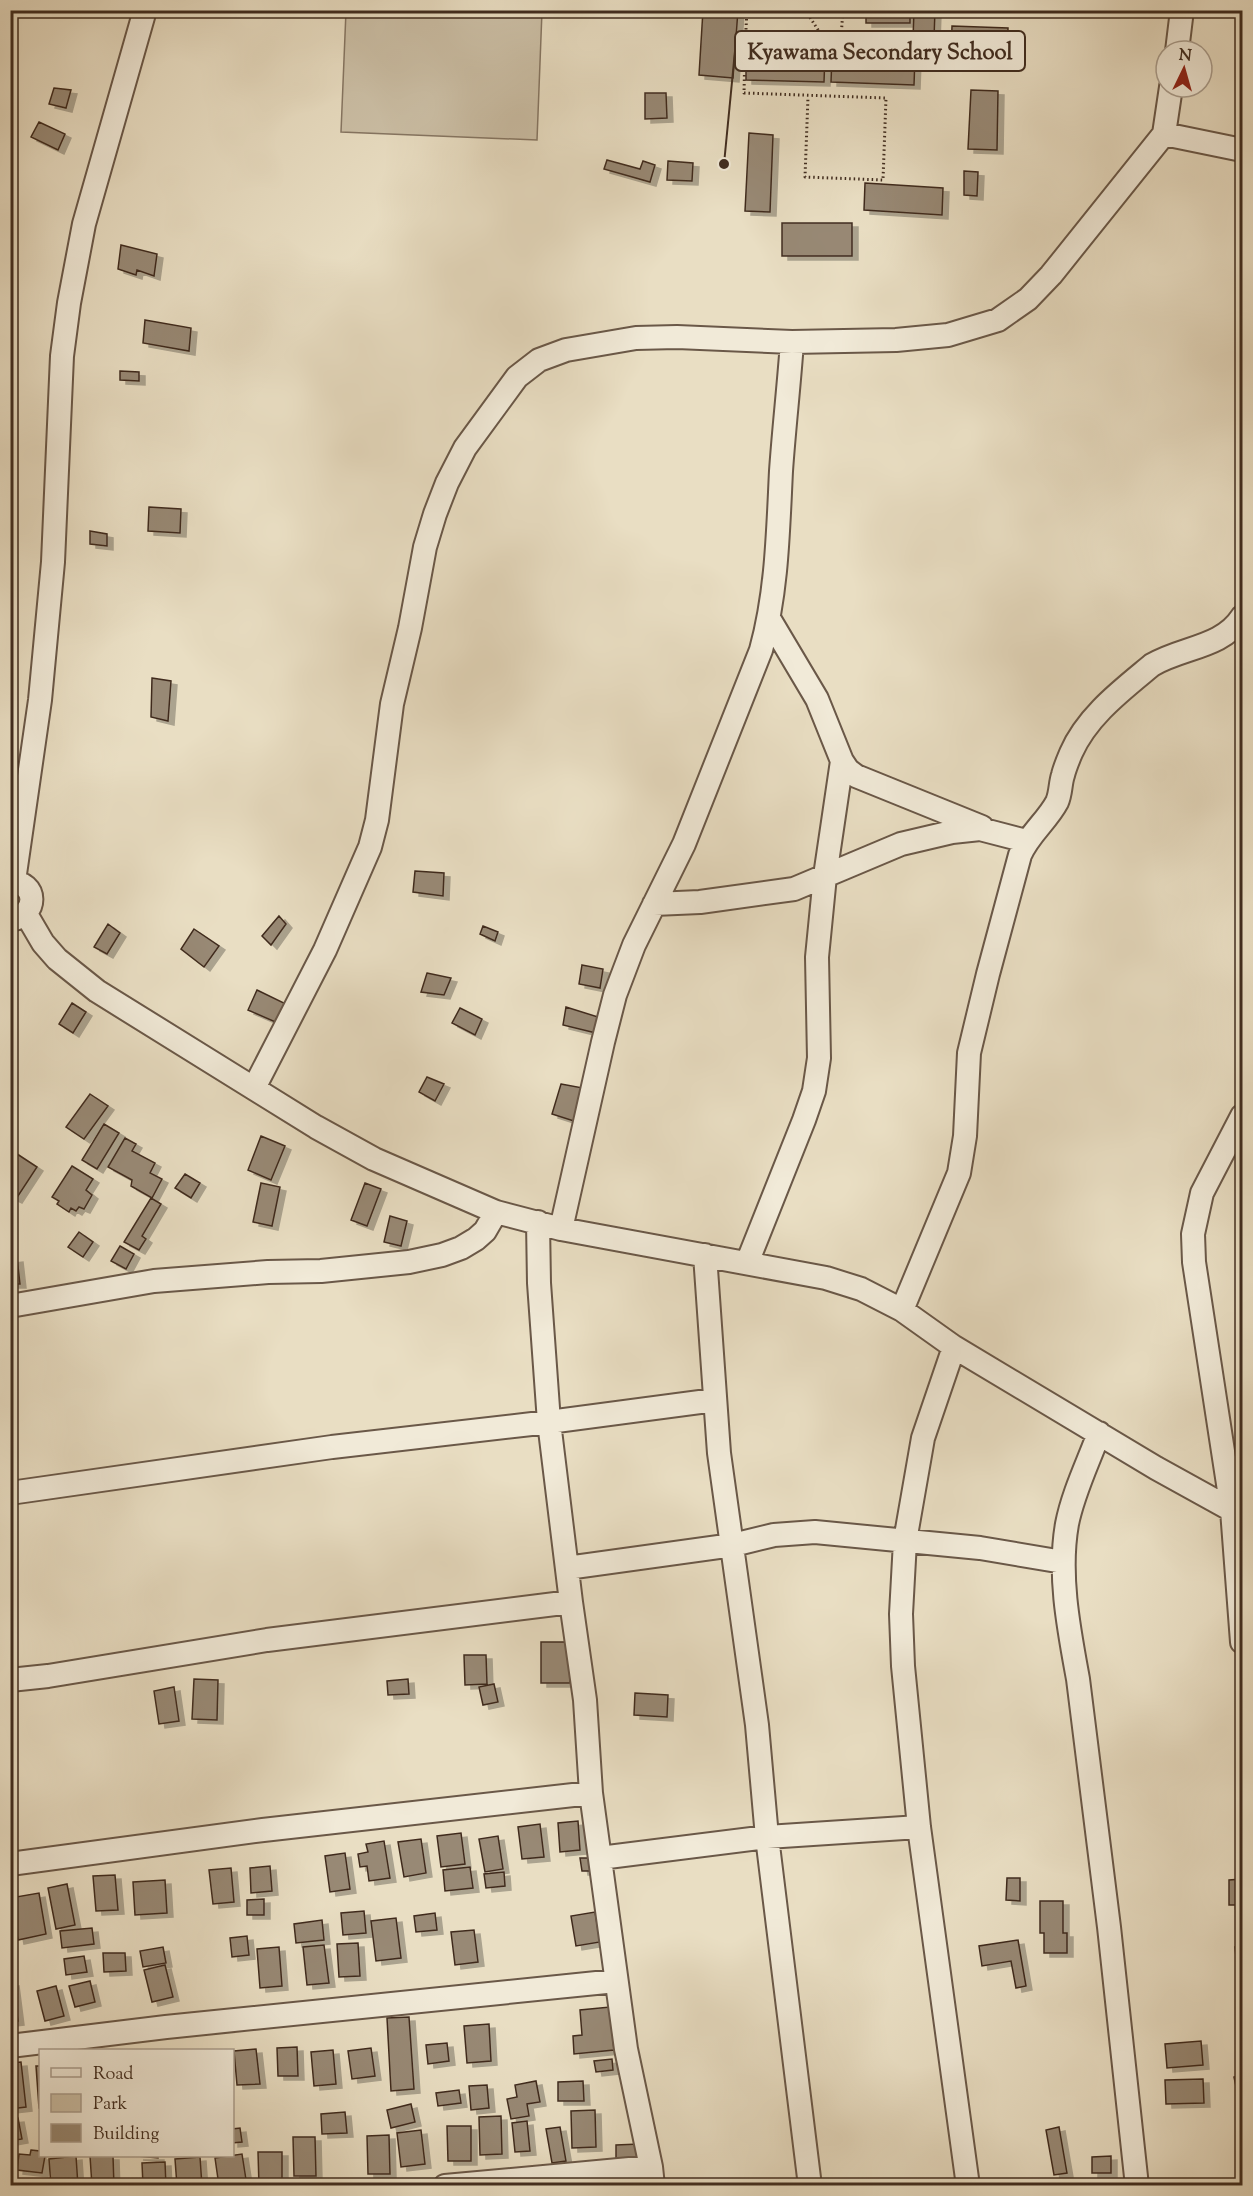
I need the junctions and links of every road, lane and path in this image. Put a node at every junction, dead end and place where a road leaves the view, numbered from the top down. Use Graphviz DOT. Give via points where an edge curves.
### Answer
graph roads {
  1 [pos="145,10"];
  2 [pos="747,10"];
  3 [pos="806,10"];
  4 [pos="843,10"];
  5 [pos="1182,10"];
  6 [pos="1178,39"];
  7 [pos="745,48"];
  8 [pos="832,51"];
  9 [pos="808,97"];
  10 [pos="1170,99"];
  11 [pos="1164,134"];
  12 [pos="1242,150"];
  13 [pos="792,342"];
  14 [pos="1242,617"];
  15 [pos="770,620"];
  16 [pos="842,761"];
  17 [pos="994,831"];
  18 [pos="1026,841"];
  19 [pos="825,876"];
  20 [pos="12,882"];
  21 [pos="654,904"];
  22 [pos="18,917"];
  23 [pos="254,1088"];
  24 [pos="1242,1116"];
  25 [pos="496,1212"];
  26 [pos="538,1222"];
  27 [pos="561,1228"];
  28 [pos="705,1255"];
  29 [pos="747,1263"];
  30 [pos="10,1306"];
  31 [pos="902,1310"];
  32 [pos="954,1347"];
  33 [pos="715,1400"];
  34 [pos="549,1422"];
  35 [pos="1099,1433"];
  36 [pos="10,1493"];
  37 [pos="1237,1511"];
  38 [pos="905,1541"];
  39 [pos="734,1545"];
  40 [pos="1063,1562"];
  41 [pos="567,1568"];
  42 [pos="571,1602"];
  43 [pos="1242,1642"];
  44 [pos="10,1680"];
  45 [pos="591,1793"];
  46 [pos="919,1827"];
  47 [pos="767,1837"];
  48 [pos="600,1858"];
  49 [pos="10,1864"];
  50 [pos="616,1981"];
  51 [pos="10,2046"];
  52 [pos="652,2176"];
  53 [pos="446,2186"];
  54 [pos="810,2186"];
  55 [pos="968,2186"];
  56 [pos="1137,2186"];
  1 -- 20 [label="street" via="84,224 69,303 62,356 53,562 40,700"];
  2 -- 7 [label="path"];
  3 -- 8 [label="path"];
  4 -- 8 [label="path" via="840,51"];
  5 -- 6 [label="street"];
  7 -- 8 [label="path"];
  7 -- 9 [label="path" via="744,93"];
  9 -- 9 [label="path" via="886,98 883,180 806,177"];
  10 -- 11 [label="street"];
  11 -- 12 [label="street"];
  11 -- 13 [label="street" via="1051,274 1028,299 998,320 948,335"];
  13 -- 15 [label="street"];
  13 -- 23 [label="street" via="677,337 595,344 539,360 517,377 498,400 447,483 425,547 393,704 370,848 325,950"];
  14 -- 18 [label="street" via="1229,633 1152,665 1090,721 1070,754 1053,808"];
  15 -- 16 [label="street" via="817,699"];
  15 -- 21 [label="street" via="684,844"];
  16 -- 17 [label="street" via="856,776"];
  16 -- 19 [label="street"];
  17 -- 18 [label="street"];
  17 -- 19 [label="street" via="966,830 902,844"];
  18 -- 31 [label="street" via="969,1053 959,1173"];
  19 -- 21 [label="street" via="794,889 700,903"];
  19 -- 29 [label="street" via="817,957 819,1058 814,1090"];
  20 -- 22 [label="street" via="23,884 32,898 31,906"];
  21 -- 27 [label="street" via="615,995"];
  22 -- 23 [label="street" via="57,959 97,991"];
  23 -- 25 [label="street" via="374,1159"];
  24 -- 37 [label="street" via="1202,1193 1193,1234 1194,1262"];
  25 -- 26 [label="street"];
  25 -- 30 [label="street" via="476,1239 442,1255 409,1262 154,1281"];
  26 -- 27 [label="street"];
  26 -- 34 [label="street"];
  27 -- 28 [label="street"];
  28 -- 29 [label="street"];
  28 -- 33 [label="street"];
  29 -- 31 [label="street" via="826,1278 861,1289"];
  31 -- 32 [label="street"];
  32 -- 35 [label="street"];
  32 -- 38 [label="street" via="923,1438"];
  33 -- 34 [label="street"];
  33 -- 39 [label="street" via="719,1454"];
  34 -- 36 [label="street" via="320,1448"];
  34 -- 41 [label="street"];
  35 -- 37 [label="street"];
  35 -- 40 [label="street" via="1067,1524"];
  37 -- 43 [label="street"];
  38 -- 39 [label="street" via="815,1532 774,1535"];
  38 -- 40 [label="street"];
  38 -- 46 [label="street" via="903,1666"];
  39 -- 41 [label="street"];
  39 -- 47 [label="street"];
  40 -- 56 [label="street"];
  41 -- 42 [label="street"];
  42 -- 44 [label="street" via="267,1640"];
  42 -- 45 [label="street" via="585,1700"];
  45 -- 48 [label="street"];
  45 -- 49 [label="street" via="252,1831"];
  46 -- 47 [label="street"];
  46 -- 55 [label="street"];
  47 -- 48 [label="street"];
  47 -- 54 [label="street"];
  48 -- 50 [label="street"];
  50 -- 51 [label="street"];
  50 -- 52 [label="street"];
  52 -- 53 [label="street"];
}
